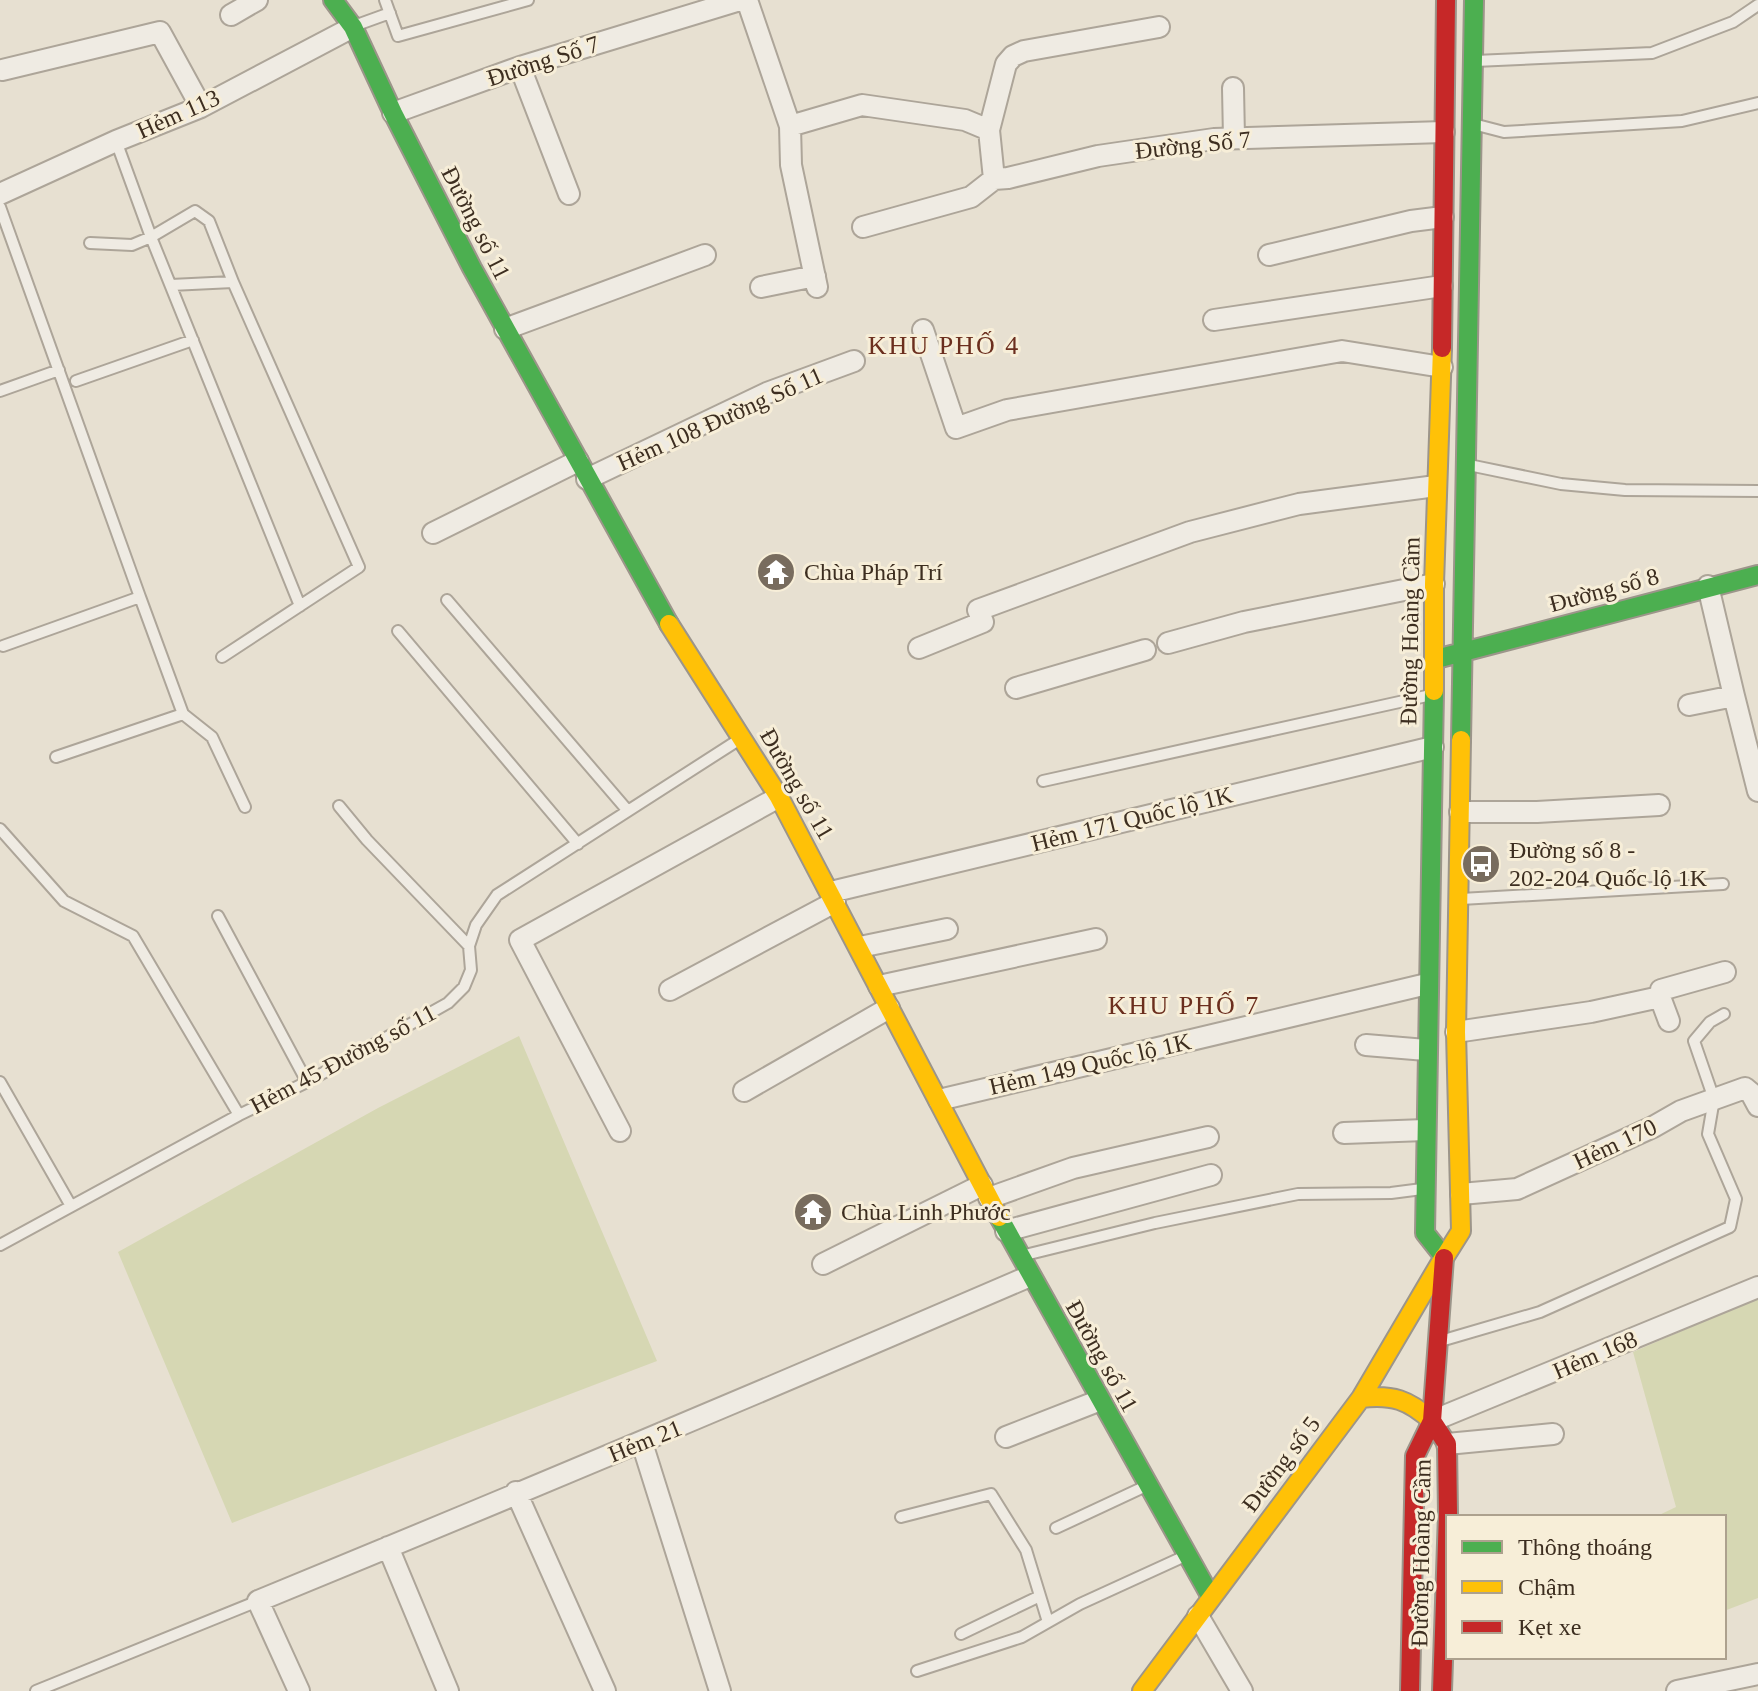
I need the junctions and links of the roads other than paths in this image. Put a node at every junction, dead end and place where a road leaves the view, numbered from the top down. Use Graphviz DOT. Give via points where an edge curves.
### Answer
graph roads {
  1 [pos="257,0"];
  2 [pos="333,0"];
  3 [pos="385,0"];
  4 [pos="528,0"];
  5 [pos="740,0"];
  6 [pos="747,0"];
  7 [pos="1446,0"];
  8 [pos="1474,0"];
  9 [pos="1758,5"];
  10 [pos="390,13"];
  11 [pos="231,15"];
  12 [pos="353,27"];
  13 [pos="1159,27"];
  14 [pos="1473,61"];
  15 [pos="520,67"];
  16 [pos="2,70"];
  17 [pos="1233,88"];
  18 [pos="1758,103"];
  19 [pos="201,107"];
  20 [pos="393,113"];
  21 [pos="1472,123"];
  22 [pos="790,126"];
  23 [pos="989,130"];
  24 [pos="1444,132"];
  25 [pos="1234,138"];
  26 [pos="116,141"];
  27 [pos="994,179"];
  28 [pos="0,194"];
  29 [pos="569,194"];
  30 [pos="0,207"];
  31 [pos="1443,217"];
  32 [pos="863,227"];
  33 [pos="151,237"];
  34 [pos="90,243"];
  35 [pos="705,255"];
  36 [pos="1269,255"];
  37 [pos="233,282"];
  38 [pos="171,285"];
  39 [pos="1442,286"];
  40 [pos="761,287"];
  41 [pos="1214,320"];
  42 [pos="505,329"];
  43 [pos="923,330"];
  44 [pos="193,340"];
  45 [pos="854,361"];
  46 [pos="1442,367"];
  47 [pos="59,370"];
  48 [pos="76,381"];
  49 [pos="0,391"];
  50 [pos="1467,465"];
  51 [pos="583,470"];
  52 [pos="1436,486"];
  53 [pos="1758,491"];
  54 [pos="433,533"];
  55 [pos="1758,575"];
  56 [pos="1434,584"];
  57 [pos="1708,586"];
  58 [pos="140,597"];
  59 [pos="447,600"];
  60 [pos="300,606"];
  61 [pos="398,631"];
  62 [pos="1168,643"];
  63 [pos="3,646"];
  64 [pos="919,648"];
  65 [pos="1145,650"];
  66 [pos="1463,654"];
  67 [pos="222,657"];
  68 [pos="1435,660"];
  69 [pos="1016,688"];
  70 [pos="1433,695"];
  71 [pos="1734,696"];
  72 [pos="1689,705"];
  73 [pos="183,714"];
  74 [pos="742,738"];
  75 [pos="1433,747"];
  76 [pos="56,757"];
  77 [pos="1043,781"];
  78 [pos="1758,791"];
  79 [pos="779,797"];
  80 [pos="1659,805"];
  81 [pos="339,806"];
  82 [pos="245,807"];
  83 [pos="628,811"];
  84 [pos="1460,812"];
  85 [pos="0,829"];
  86 [pos="578,844"];
  87 [pos="1723,884"];
  88 [pos="833,897"];
  89 [pos="1459,900"];
  90 [pos="218,916"];
  91 [pos="947,929"];
  92 [pos="1096,939"];
  93 [pos="469,946"];
  94 [pos="860,947"];
  95 [pos="1725,972"];
  96 [pos="1427,984"];
  97 [pos="879,986"];
  98 [pos="670,990"];
  99 [pos="1660,997"];
  100 [pos="889,1008"];
  101 [pos="1724,1014"];
  102 [pos="1669,1021"];
  103 [pos="1456,1032"];
  104 [pos="1366,1045"];
  105 [pos="1426,1050"];
  106 [pos="0,1082"];
  107 [pos="307,1082"];
  108 [pos="744,1091"];
  109 [pos="1714,1099"];
  110 [pos="939,1100"];
  111 [pos="1758,1106"];
  112 [pos="239,1115"];
  113 [pos="1425,1130"];
  114 [pos="620,1131"];
  115 [pos="1344,1133"];
  116 [pos="1208,1137"];
  117 [pos="1211,1175"];
  118 [pos="1425,1189"];
  119 [pos="986,1192"];
  120 [pos="1461,1194"];
  121 [pos="71,1206"];
  122 [pos="1006,1231"];
  123 [pos="0,1245"];
  124 [pos="1019,1256"];
  125 [pos="1444,1257"];
  126 [pos="823,1264"];
  127 [pos="1030,1276"];
  128 [pos="1758,1287"];
  129 [pos="1438,1342"];
  130 [pos="1361,1398"];
  131 [pos="1098,1401"];
  132 [pos="1432,1421"];
  133 [pos="1553,1434"];
  134 [pos="1006,1437"];
  135 [pos="642,1443"];
  136 [pos="1447,1444"];
  137 [pos="1147,1485"];
  138 [pos="516,1492"];
  139 [pos="1448,1515"];
  140 [pos="901,1517"];
  141 [pos="1056,1528"];
  142 [pos="388,1547"];
  143 [pos="1187,1556"];
  144 [pos="1446,1573"];
  145 [pos="1040,1596"];
  146 [pos="1211,1597"];
  147 [pos="258,1601"];
  148 [pos="1198,1616"];
  149 [pos="1048,1622"];
  150 [pos="961,1634"];
  151 [pos="917,1671"];
  152 [pos="1758,1674"];
  153 [pos="36,1691"];
  154 [pos="299,1691"];
  155 [pos="448,1691"];
  156 [pos="605,1691"];
  157 [pos="720,1691"];
  158 [pos="1142,1691"];
  159 [pos="1242,1691"];
  160 [pos="1410,1691"];
  161 [pos="1442,1691"];
  162 [pos="1677,1691"];
  1 -- 11 [label="street"];
  2 -- 12 [label="main road, Đường số 11"];
  3 -- 10 [label="lane"];
  4 -- 10 [label="lane" via="398,36"];
  5 -- 15 [label="street, Đường Số 7"];
  6 -- 22 [label="street"];
  7 -- 24 [label="main road, Đường Hoàng Cầm"];
  8 -- 14 [label="main road, Đường Hoàng Cầm"];
  9 -- 14 [label="lane" via="1733,22 1652,53"];
  10 -- 12 [label="lane"];
  12 -- 19 [label="street, Hẻm 113"];
  12 -- 20 [label="main road, Đường số 11"];
  13 -- 23 [label="street" via="1013,56 1006,64"];
  14 -- 21 [label="main road, Đường Hoàng Cầm"];
  15 -- 20 [label="street, Đường Số 7"];
  15 -- 29 [label="street"];
  16 -- 19 [label="street" via="160,32"];
  17 -- 25 [label="street"];
  18 -- 21 [label="lane" via="1682,121 1504,132"];
  19 -- 26 [label="street, Hẻm 113"];
  20 -- 42 [label="main road, Đường số 11"];
  21 -- 50 [label="main road, Đường Hoàng Cầm"];
  22 -- 23 [label="street" via="862,105 965,120"];
  22 -- 40 [label="street" via="791,165 816,282"];
  23 -- 27 [label="street"];
  24 -- 25 [label="street, Đường Số 7"];
  24 -- 31 [label="main road, Đường Hoàng Cầm"];
  25 -- 27 [label="street, Đường Số 7" via="1098,156"];
  26 -- 28 [label="street, Hẻm 113"];
  26 -- 33 [label="lane"];
  27 -- 32 [label="street" via="971,197"];
  30 -- 47 [label="lane"];
  31 -- 36 [label="street"];
  31 -- 39 [label="main road, Đường Hoàng Cầm"];
  33 -- 34 [label="lane" via="132,245"];
  33 -- 37 [label="lane" via="195,211 209,221"];
  33 -- 38 [label="lane"];
  35 -- 42 [label="street"];
  37 -- 38 [label="lane"];
  37 -- 60 [label="lane" via="359,567"];
  38 -- 44 [label="lane"];
  39 -- 41 [label="street"];
  39 -- 46 [label="main road, Đường Hoàng Cầm"];
  42 -- 51 [label="main road, Đường số 11"];
  43 -- 46 [label="street" via="956,428 1007,410 1342,351"];
  44 -- 48 [label="lane"];
  44 -- 60 [label="lane"];
  45 -- 51 [label="street, Hẻm 108 Đường Số 11"];
  46 -- 52 [label="main road, Đường Hoàng Cầm"];
  47 -- 49 [label="lane"];
  47 -- 58 [label="lane"];
  50 -- 53 [label="lane" via="1561,484 1625,490"];
  50 -- 66 [label="main road, Đường Hoàng Cầm"];
  51 -- 54 [label="street, Hẻm 108 Đường Số 11"];
  51 -- 74 [label="main road, Đường số 11" via="652,596"];
  52 -- 56 [label="main road, Đường Hoàng Cầm"];
  52 -- 64 [label="street" via="1299,504 1190,532 978,610 983,622"];
  55 -- 57 [label="main road, Đường số 8"];
  56 -- 62 [label="street" via="1244,622"];
  56 -- 68 [label="main road, Đường Hoàng Cầm"];
  57 -- 66 [label="main road, Đường số 8"];
  57 -- 71 [label="street"];
  58 -- 63 [label="lane"];
  58 -- 73 [label="lane"];
  59 -- 83 [label="lane"];
  60 -- 67 [label="lane"];
  61 -- 86 [label="lane"];
  65 -- 69 [label="street"];
  66 -- 68 [label="main road, Đường số 8"];
  66 -- 84 [label="main road, Đường Hoàng Cầm"];
  68 -- 70 [label="main road, Đường Hoàng Cầm"];
  70 -- 75 [label="main road, Đường Hoàng Cầm"];
  70 -- 77 [label="lane"];
  71 -- 72 [label="street"];
  71 -- 78 [label="street"];
  73 -- 76 [label="lane"];
  73 -- 82 [label="lane" via="212,737"];
  74 -- 79 [label="main road, Đường số 11"];
  74 -- 83 [label="lane, Hẻm 45 Đường số 11"];
  75 -- 88 [label="street, Hẻm 171 Quốc lộ 1K"];
  75 -- 96 [label="main road, Đường Hoàng Cầm"];
  79 -- 88 [label="main road, Đường số 11"];
  79 -- 114 [label="street" via="520,940"];
  80 -- 84 [label="street"];
  81 -- 93 [label="lane"];
  83 -- 86 [label="lane, Hẻm 45 Đường số 11"];
  84 -- 89 [label="main road, Đường Hoàng Cầm"];
  85 -- 112 [label="lane" via="64,901 133,936"];
  86 -- 93 [label="lane, Hẻm 45 Đường số 11" via="497,895"];
  87 -- 89 [label="lane"];
  88 -- 94 [label="main road, Đường số 11"];
  88 -- 98 [label="street, Hẻm 171 Quốc lộ 1K"];
  89 -- 103 [label="main road, Đường Hoàng Cầm"];
  90 -- 107 [label="lane"];
  91 -- 94 [label="street"];
  92 -- 97 [label="street"];
  93 -- 107 [label="lane, Hẻm 45 Đường số 11" via="471,970 448,1003"];
  94 -- 97 [label="main road, Đường số 11"];
  95 -- 99 [label="street" via="1661,990"];
  96 -- 105 [label="main road, Đường Hoàng Cầm"];
  96 -- 110 [label="street, Hẻm 149 Quốc lộ 1K"];
  97 -- 100 [label="main road, Đường số 11"];
  99 -- 102 [label="street"];
  99 -- 103 [label="street"];
  100 -- 108 [label="street"];
  100 -- 110 [label="main road, Đường số 11"];
  101 -- 109 [label="lane" via="1694,1041"];
  103 -- 120 [label="main road, Đường Hoàng Cầm"];
  104 -- 105 [label="street"];
  105 -- 113 [label="main road, Đường Hoàng Cầm"];
  106 -- 121 [label="lane"];
  107 -- 112 [label="lane, Hẻm 45 Đường số 11"];
  109 -- 111 [label="street, Hẻm 170" via="1745,1088"];
  109 -- 120 [label="street, Hẻm 170" via="1517,1189"];
  109 -- 129 [label="lane" via="1708,1134 1736,1199 1730,1227 1540,1312"];
  110 -- 119 [label="main road, Đường số 11"];
  112 -- 121 [label="lane, Hẻm 45 Đường số 11"];
  113 -- 115 [label="street"];
  113 -- 118 [label="main road, Đường Hoàng Cầm"];
  116 -- 119 [label="street"];
  117 -- 122 [label="street"];
  118 -- 124 [label="lane" via="1298,1194"];
  118 -- 125 [label="main road, Đường Hoàng Cầm" via="1425,1233"];
  119 -- 122 [label="main road, Đường số 11"];
  119 -- 126 [label="street"];
  120 -- 125 [label="main road, Đường Hoàng Cầm" via="1461,1231"];
  121 -- 123 [label="lane, Hẻm 45 Đường số 11"];
  122 -- 124 [label="main road, Đường số 11"];
  124 -- 127 [label="main road, Đường số 11"];
  125 -- 129 [label="main road, Đường Hoàng Cầm"];
  125 -- 130 [label="main road, Đường số 5"];
  127 -- 131 [label="main road, Đường số 11"];
  127 -- 135 [label="street, Hẻm 21"];
  128 -- 132 [label="street, Hẻm 168"];
  129 -- 132 [label="main road, Đường Hoàng Cầm"];
  130 -- 132 [label="main road" via="1402,1397"];
  130 -- 146 [label="main road, Đường số 5"];
  131 -- 134 [label="street"];
  131 -- 137 [label="main road, Đường số 11"];
  132 -- 136 [label="main road, Đường Hoàng Cầm"];
  132 -- 160 [label="main road, Đường Hoàng Cầm" via="1415,1456"];
  133 -- 136 [label="street"];
  135 -- 138 [label="street, Hẻm 21"];
  135 -- 157 [label="street"];
  136 -- 139 [label="main road, Đường Hoàng Cầm"];
  137 -- 141 [label="lane"];
  137 -- 143 [label="main road, Đường số 11"];
  138 -- 142 [label="street, Hẻm 21"];
  138 -- 156 [label="street"];
  140 -- 145 [label="lane" via="991,1494 1026,1550"];
  142 -- 147 [label="street, Hẻm 21"];
  142 -- 155 [label="street"];
  143 -- 146 [label="main road, Đường số 11"];
  143 -- 149 [label="lane"];
  144 -- 161 [label="main road, Đường Hoàng Cầm"];
  145 -- 149 [label="lane"];
  145 -- 150 [label="lane"];
  146 -- 148 [label="main road, Đường số 5"];
  147 -- 153 [label="lane"];
  147 -- 154 [label="street"];
  148 -- 158 [label="main road, Đường số 5"];
  148 -- 159 [label="street"];
  149 -- 151 [label="lane" via="1022,1637"];
  152 -- 162 [label="street"];
}
